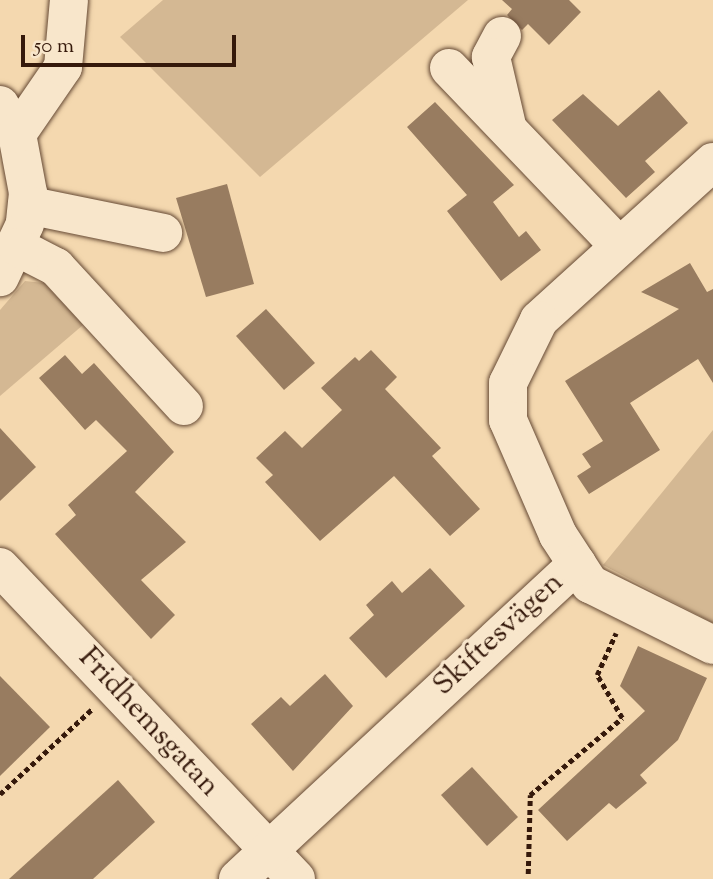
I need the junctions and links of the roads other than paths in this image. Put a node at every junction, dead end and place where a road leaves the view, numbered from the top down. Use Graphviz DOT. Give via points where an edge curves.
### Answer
graph roads {
  1 [pos="69,0"];
  2 [pos="502,36"];
  3 [pos="449,68"];
  4 [pos="8,119"];
  5 [pos="507,126"];
  6 [pos="713,162"];
  7 [pos="27,205"];
  8 [pos="163,233"];
  9 [pos="617,244"];
  10 [pos="8,262"];
  11 [pos="184,406"];
  12 [pos="577,564"];
  13 [pos="0,567"];
  14 [pos="713,645"];
  15 [pos="268,853"];
  16 [pos="238,879"];
  17 [pos="296,879"];
  1 -- 4 [label="street" via="63,67"];
  2 -- 5 [label="street" via="492,57"];
  3 -- 5 [label="street"];
  4 -- 7 [label="street"];
  5 -- 9 [label="street"];
  6 -- 9 [label="street, Skiftesvägen"];
  7 -- 8 [label="street"];
  7 -- 10 [label="street"];
  9 -- 12 [label="street, Skiftesvägen" via="538,320 508,383 508,420 517,451"];
  10 -- 11 [label="street" via="56,267"];
  12 -- 14 [label="street" via="590,584"];
  12 -- 15 [label="street, Skiftesvägen"];
  13 -- 15 [label="street, Fridhemsgatan"];
  15 -- 16 [label="street, Skiftesvägen"];
  15 -- 17 [label="street, Fridhemsgatan"];
}
